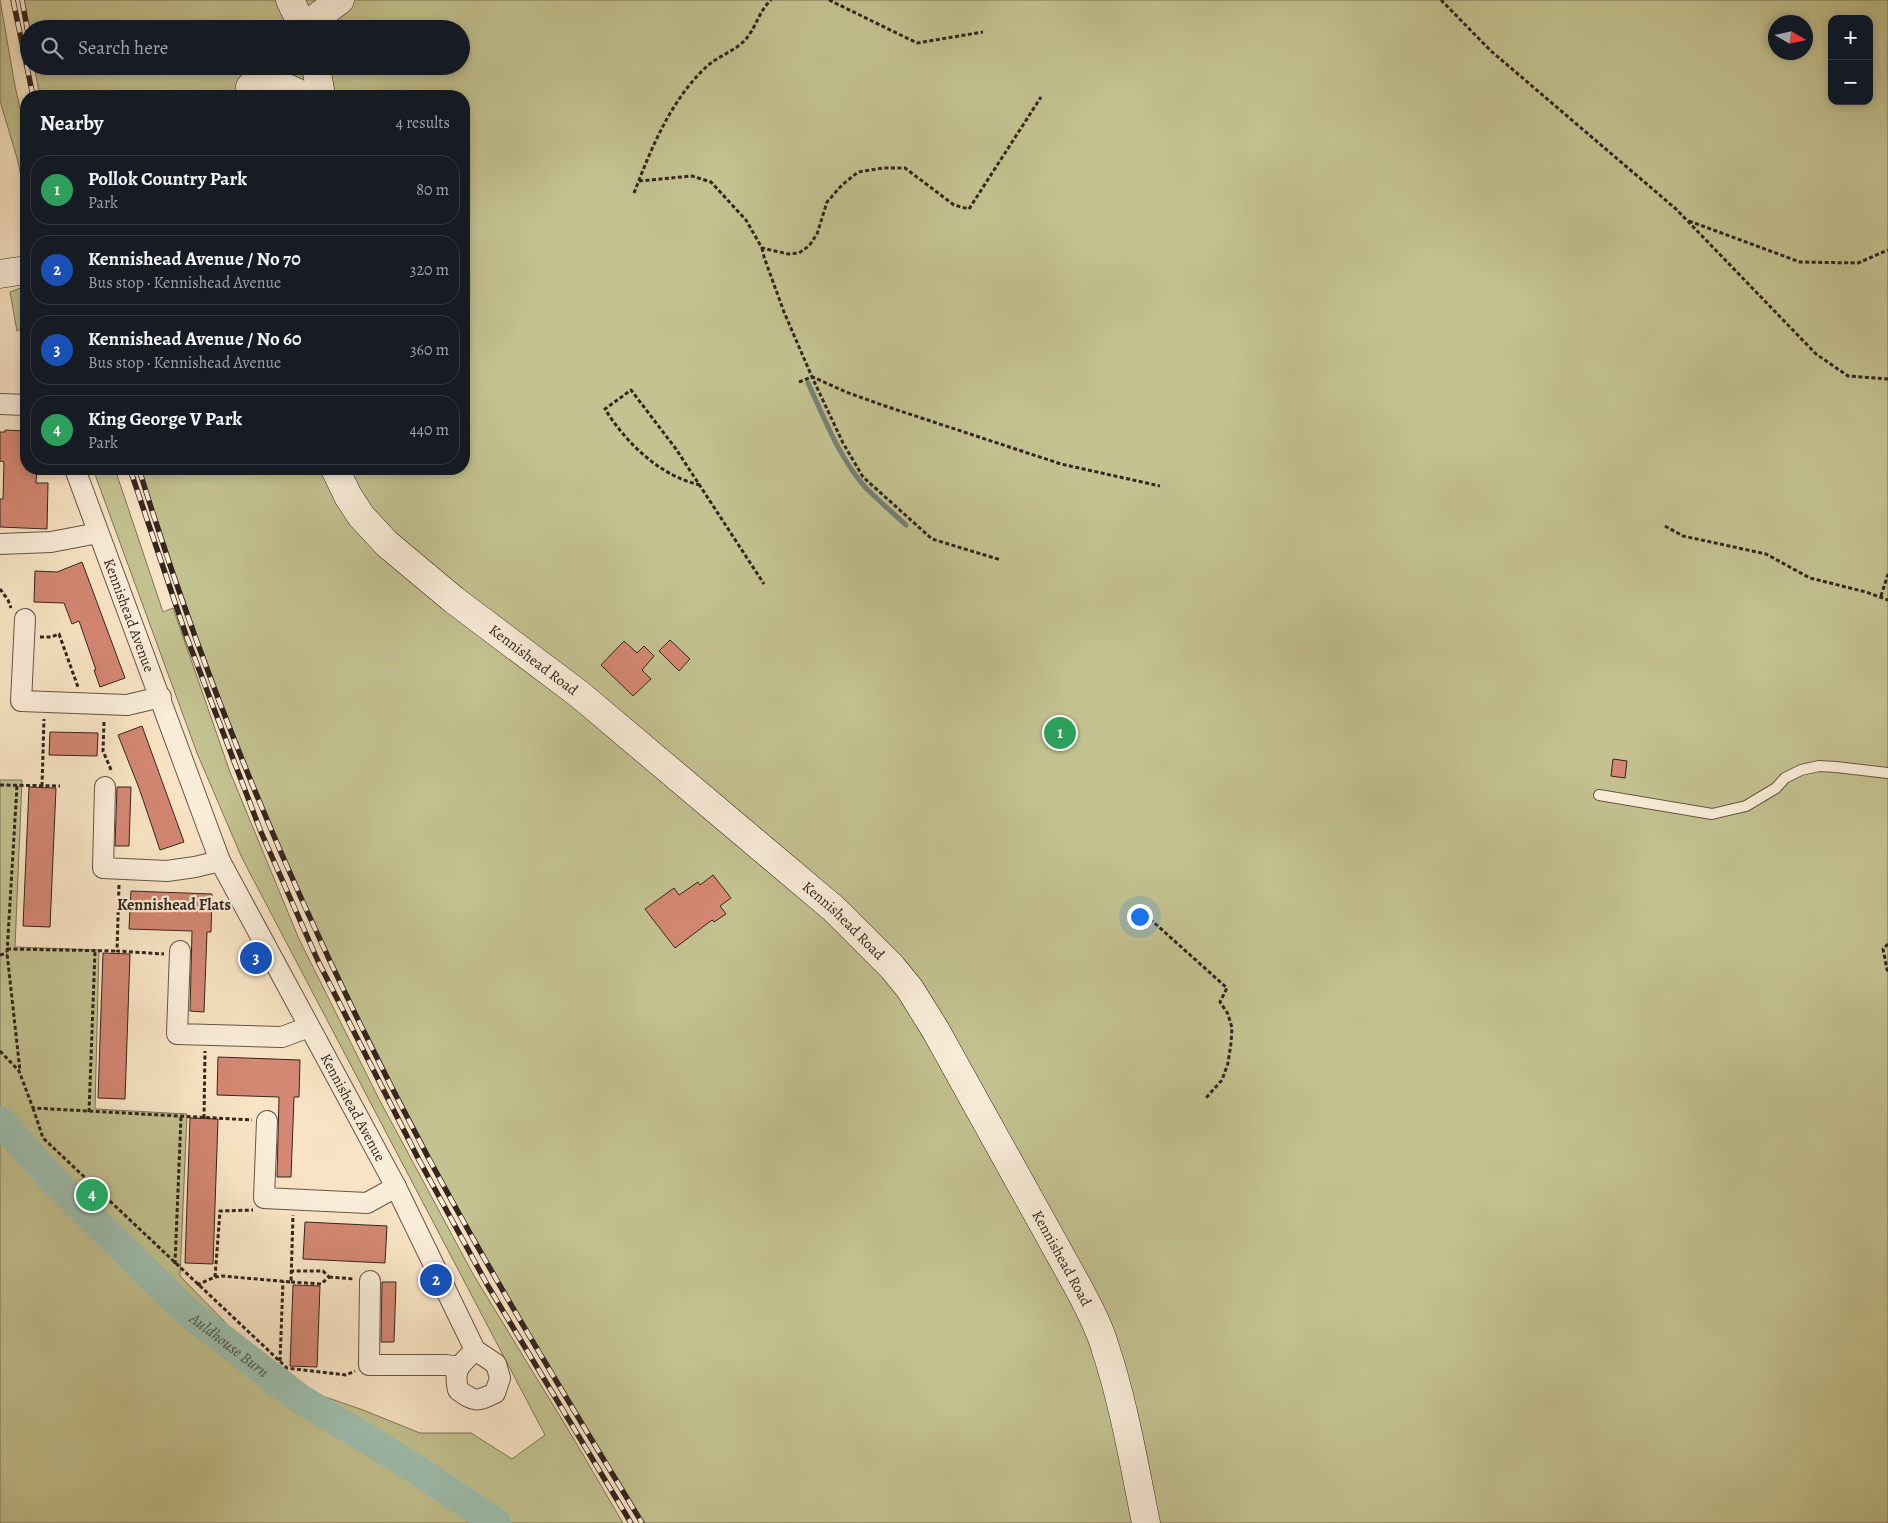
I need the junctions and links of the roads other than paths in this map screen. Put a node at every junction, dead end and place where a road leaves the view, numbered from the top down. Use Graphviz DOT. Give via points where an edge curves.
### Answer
graph roads {
  1 [pos="290,0"];
  2 [pos="340,0"];
  3 [pos="299,20"];
  4 [pos="313,20"];
  5 [pos="260,75"];
  6 [pos="318,75"];
  7 [pos="248,90"];
  8 [pos="252,90"];
  9 [pos="289,90"];
  10 [pos="320,90"];
  11 [pos="20,271"];
  12 [pos="0,274"];
  13 [pos="0,404"];
  14 [pos="20,405"];
  15 [pos="78,475"];
  16 [pos="338,475"];
  17 [pos="98,533"];
  18 [pos="0,544"];
  19 [pos="25,628"];
  20 [pos="161,697"];
  21 [pos="1888,773"];
  22 [pos="105,787"];
  23 [pos="1599,795"];
  24 [pos="220,861"];
  25 [pos="180,953"];
  26 [pos="309,1027"];
  27 [pos="267,1121"];
  28 [pos="396,1187"];
  29 [pos="370,1281"];
  30 [pos="475,1350"];
  31 [pos="459,1367"];
  32 [pos="1146,1523"];
  1 -- 3 [label="street"];
  2 -- 4 [label="street"];
  5 -- 7 [label="street"];
  6 -- 10 [label="street"];
  8 -- 9 [label="street" via="268,84"];
  11 -- 12 [label="street"];
  13 -- 14 [label="street"];
  15 -- 17 [label="street, Kennishead Avenue"];
  16 -- 32 [label="street, Kennishead Road" via="361,516 387,544 454,600 579,694 834,909 892,967 910,990 941,1040 1093,1317 1117,1387"];
  17 -- 18 [label="street" via="51,542"];
  17 -- 20 [label="street, Kennishead Avenue"];
  19 -- 20 [label="street" via="22,701 127,705"];
  20 -- 24 [label="street, Kennishead Avenue"];
  21 -- 23 [label="lane" via="1819,766 1801,770 1746,806 1712,814"];
  22 -- 24 [label="street" via="103,868 168,871"];
  24 -- 26 [label="street, Kennishead Avenue"];
  25 -- 26 [label="street" via="177,1034 282,1037"];
  26 -- 28 [label="street, Kennishead Avenue"];
  27 -- 28 [label="street" via="264,1198 367,1203"];
  28 -- 30 [label="street, Kennishead Avenue"];
  29 -- 31 [label="street" via="369,1366"];
  30 -- 31 [label="street"];
  30 -- 31 [label="street" via="496,1364 500,1378 495,1393 472,1400 458,1390 455,1376"];
}
